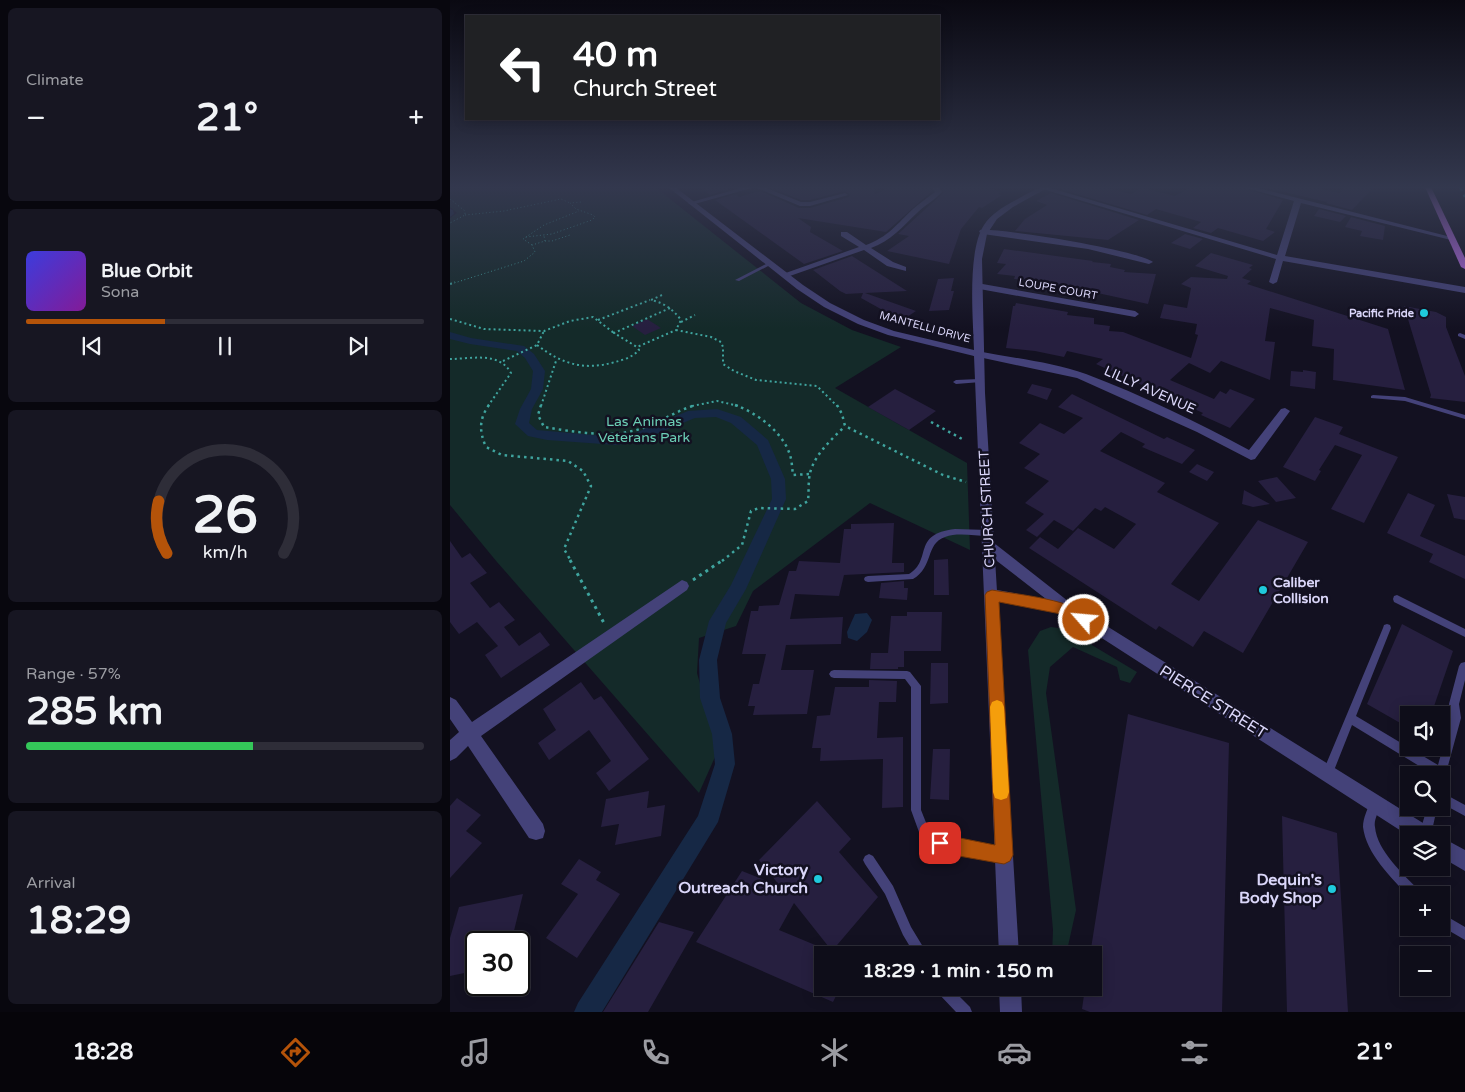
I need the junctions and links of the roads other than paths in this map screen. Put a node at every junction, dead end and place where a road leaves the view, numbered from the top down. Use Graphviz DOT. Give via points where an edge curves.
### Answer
graph roads {
  1 [pos="731,234"];
  2 [pos="844,234"];
  3 [pos="892,234"];
  4 [pos="982,234"];
  5 [pos="998,234"];
  6 [pos="1200,234"];
  7 [pos="1287,234"];
  8 [pos="1436,234"];
  9 [pos="1449,234"];
  10 [pos="1451,238"];
  11 [pos="866,248"];
  12 [pos="1280,258"];
  13 [pos="1150,262"];
  14 [pos="770,264"];
  15 [pos="1465,267"];
  16 [pos="903,269"];
  17 [pos="784,275"];
  18 [pos="737,280"];
  19 [pos="1273,282"];
  20 [pos="977,286"];
  21 [pos="1465,290"];
  22 [pos="1135,314"];
  23 [pos="977,354"];
  24 [pos="979,381"];
  25 [pos="956,382"];
  26 [pos="1373,397"];
  27 [pos="1285,411"];
  28 [pos="1465,416"];
  29 [pos="988,540"];
  30 [pos="868,579"];
  31 [pos="682,586"];
  32 [pos="992,595"];
  33 [pos="1397,599"];
  34 [pos="1069,610"];
  35 [pos="1387,628"];
  36 [pos="1465,633"];
  37 [pos="1464,666"];
  38 [pos="834,674"];
  39 [pos="450,705"];
  40 [pos="1350,718"];
  41 [pos="469,734"];
  42 [pos="450,752"];
  43 [pos="1428,766"];
  44 [pos="1443,766"];
  45 [pos="1327,774"];
  46 [pos="1450,802"];
  47 [pos="1375,804"];
  48 [pos="1465,811"];
  49 [pos="1410,826"];
  50 [pos="536,831"];
  51 [pos="1450,852"];
  52 [pos="1004,855"];
  53 [pos="869,860"];
  54 [pos="1465,861"];
  55 [pos="1407,886"];
  56 [pos="1450,924"];
  57 [pos="1465,934"];
  58 [pos="916,946"];
  59 [pos="1009,946"];
  60 [pos="951,996"];
  61 [pos="1010,996"];
  62 [pos="966,1012"];
  63 [pos="1011,1012"];
  1 -- 14 [label="street, MANTELLI DRIVE"];
  2 -- 11 [label="street"];
  3 -- 11 [label="street"];
  4 -- 20 [label="street, CHURCH STREET"];
  5 -- 13 [label="street" via="1119,252"];
  6 -- 12 [label="street"];
  7 -- 12 [label="street"];
  8 -- 10 [label="street"];
  9 -- 10 [label="main road"];
  10 -- 15 [label="main road"];
  11 -- 16 [label="street"];
  11 -- 17 [label="street"];
  12 -- 19 [label="street"];
  12 -- 21 [label="street"];
  14 -- 17 [label="street, MANTELLI DRIVE"];
  14 -- 18 [label="lane"];
  17 -- 23 [label="street, MANTELLI DRIVE" via="812,296 861,322 911,339"];
  20 -- 22 [label="street, LOUPE COURT"];
  20 -- 23 [label="street, CHURCH STREET"];
  23 -- 24 [label="street, CHURCH STREET"];
  23 -- 27 [label="street, LILLY AVENUE" via="1081,376 1201,429 1251,456"];
  24 -- 25 [label="lane"];
  24 -- 29 [label="street, CHURCH STREET"];
  26 -- 28 [label="lane" via="1405,399"];
  29 -- 30 [label="lane" via="946,533 931,541 921,571 916,575"];
  29 -- 32 [label="street, CHURCH STREET"];
  29 -- 34 [label="street"];
  31 -- 41 [label="street"];
  32 -- 34 [label="street, PIERCE STREET"];
  32 -- 52 [label="street, CHURCH STREET"];
  33 -- 36 [label="lane"];
  34 -- 45 [label="street, PIERCE STREET"];
  35 -- 40 [label="lane"];
  37 -- 44 [label="lane" via="1454,704 1456,718"];
  38 -- 52 [label="lane" via="907,675 916,686 916,810 927,839 953,847"];
  39 -- 41 [label="street"];
  40 -- 43 [label="lane"];
  40 -- 45 [label="lane"];
  41 -- 42 [label="street"];
  41 -- 50 [label="street"];
  45 -- 47 [label="street, PIERCE STREET"];
  46 -- 48 [label="lane"];
  47 -- 49 [label="street, PIERCE STREET"];
  47 -- 55 [label="lane" via="1368,826 1377,848"];
  51 -- 54 [label="street"];
  52 -- 59 [label="street, CHURCH STREET"];
  53 -- 58 [label="lane" via="889,890"];
  56 -- 57 [label="lane"];
  60 -- 62 [label="lane"];
  61 -- 63 [label="street"];
}
